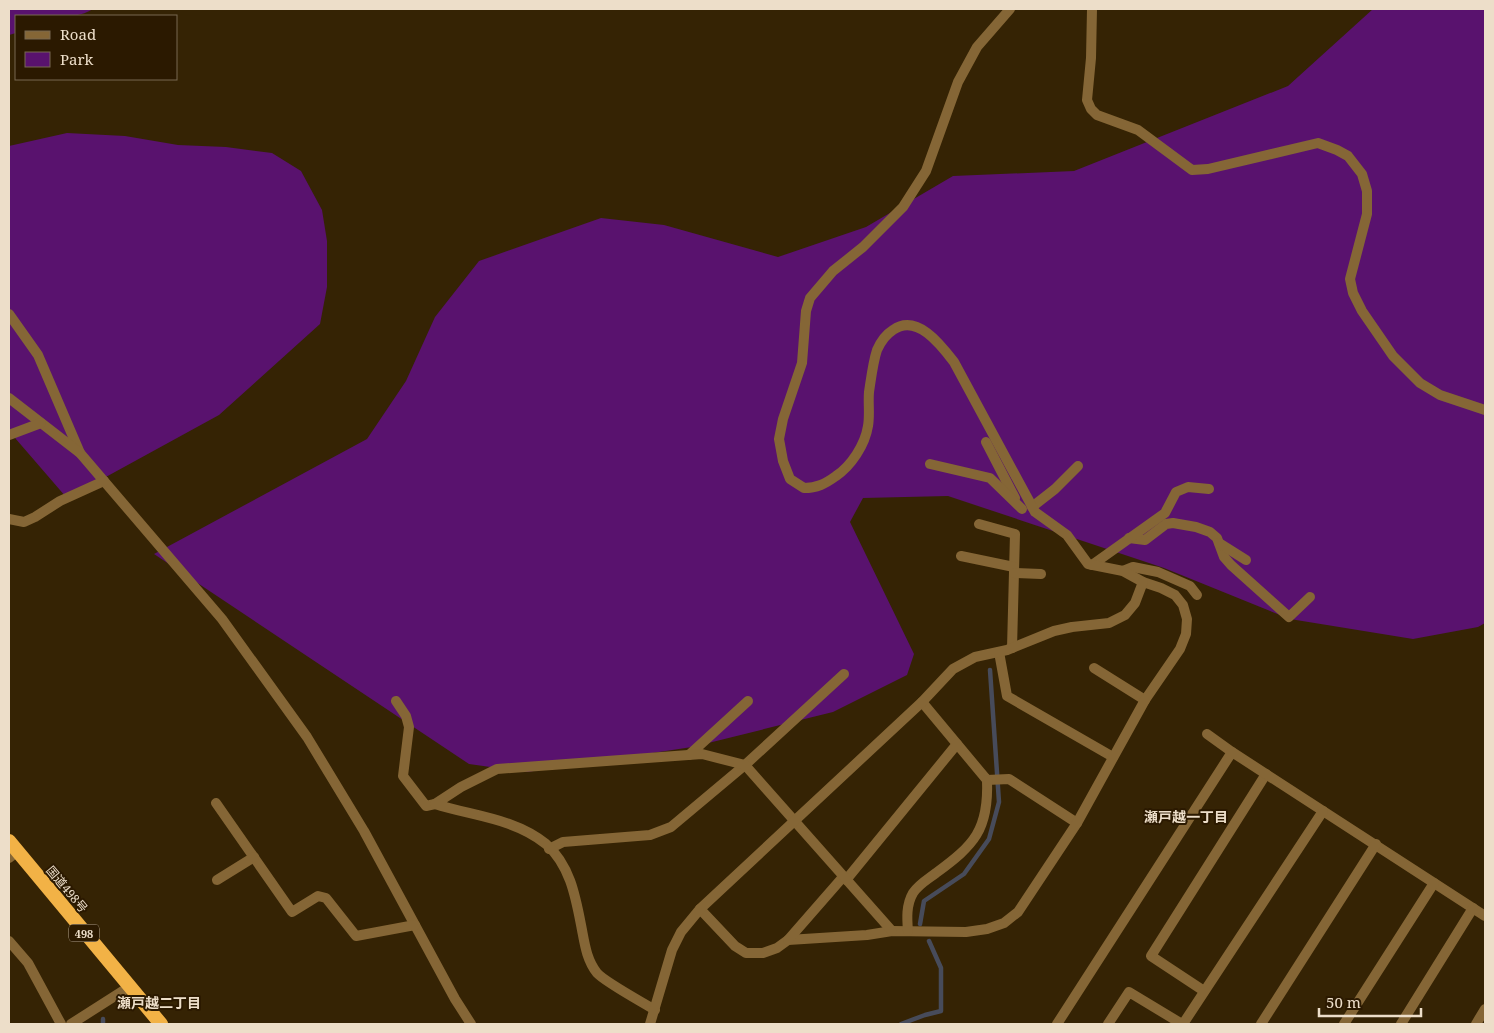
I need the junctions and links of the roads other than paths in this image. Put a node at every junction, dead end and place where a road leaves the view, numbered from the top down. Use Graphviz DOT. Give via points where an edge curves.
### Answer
graph roads {
  1 [pos="1010,9"];
  2 [pos="1092,9"];
  3 [pos="9,314"];
  4 [pos="9,398"];
  5 [pos="1485,410"];
  6 [pos="41,423"];
  7 [pos="9,435"];
  8 [pos="986,442"];
  9 [pos="80,453"];
  10 [pos="930,464"];
  11 [pos="1078,466"];
  12 [pos="104,481"];
  13 [pos="1209,489"];
  14 [pos="1030,510"];
  15 [pos="9,519"];
  16 [pos="980,524"];
  17 [pos="1129,538"];
  18 [pos="1219,543"];
  19 [pos="961,556"];
  20 [pos="1246,560"];
  21 [pos="1092,565"];
  22 [pos="1014,570"];
  23 [pos="1123,571"];
  24 [pos="1041,574"];
  25 [pos="1143,582"];
  26 [pos="1197,595"];
  27 [pos="1310,597"];
  28 [pos="1012,648"];
  29 [pos="999,652"];
  30 [pos="1094,668"];
  31 [pos="844,674"];
  32 [pos="1145,700"];
  33 [pos="748,701"];
  34 [pos="396,702"];
  35 [pos="922,702"];
  36 [pos="1207,734"];
  37 [pos="957,744"];
  38 [pos="1232,752"];
  39 [pos="689,755"];
  40 [pos="1113,757"];
  41 [pos="745,766"];
  42 [pos="1266,774"];
  43 [pos="988,780"];
  44 [pos="216,803"];
  45 [pos="435,804"];
  46 [pos="1323,811"];
  47 [pos="795,821"];
  48 [pos="1077,823"];
  49 [pos="1376,844"];
  50 [pos="549,849"];
  51 [pos="11,850"];
  52 [pos="254,857"];
  53 [pos="845,879"];
  54 [pos="217,880"];
  55 [pos="1434,883"];
  56 [pos="1472,908"];
  57 [pos="700,909"];
  58 [pos="1485,916"];
  59 [pos="415,925"];
  60 [pos="892,931"];
  61 [pos="908,931"];
  62 [pos="788,940"];
  63 [pos="9,941"];
  64 [pos="129,987"];
  65 [pos="1204,991"];
  66 [pos="655,1010"];
  67 [pos="1485,1010"];
  68 [pos="62,1024"];
  69 [pos="71,1024"];
  70 [pos="161,1024"];
  71 [pos="471,1024"];
  72 [pos="650,1024"];
  73 [pos="1057,1024"];
  74 [pos="1108,1024"];
  75 [pos="1182,1024"];
  76 [pos="1261,1024"];
  77 [pos="1344,1024"];
  78 [pos="1401,1024"];
  79 [pos="1476,1024"];
  1 -- 14 [label="street" via="977,47 958,82 926,171 902,207 863,247 833,271 810,298 802,363 779,439 790,479 804,488 823,485 846,469 862,445 868,427 877,350 884,336 897,327 912,324 928,333 954,362"];
  2 -- 5 [label="street" via="1087,100 1091,109 1097,115 1138,130 1192,170 1208,170 1318,143 1348,156 1362,174 1367,191 1367,214 1350,279 1362,311 1393,356 1420,383 1440,395"];
  3 -- 9 [label="street" via="38,355"];
  4 -- 6 [label="street"];
  6 -- 7 [label="street"];
  6 -- 9 [label="street"];
  8 -- 14 [label="street" via="1000,472"];
  9 -- 12 [label="street"];
  10 -- 14 [label="street" via="990,478"];
  11 -- 14 [label="street"];
  12 -- 15 [label="street" via="60,501 35,518 24,522"];
  12 -- 59 [label="street" via="222,619 307,736"];
  13 -- 17 [label="street" via="1188,487 1176,492 1165,513"];
  14 -- 21 [label="street" via="1067,535"];
  16 -- 22 [label="street" via="1015,534"];
  17 -- 18 [label="street" via="1145,540 1166,524 1173,523 1210,532"];
  17 -- 21 [label="street"];
  18 -- 20 [label="street"];
  18 -- 27 [label="street" via="1230,565 1289,617"];
  19 -- 22 [label="street"];
  21 -- 23 [label="street"];
  22 -- 24 [label="street"];
  22 -- 28 [label="street"];
  23 -- 25 [label="street"];
  23 -- 26 [label="street" via="1133,567 1158,572 1190,586"];
  25 -- 28 [label="street" via="1135,603 1125,615 1109,623 1054,631"];
  25 -- 32 [label="street" via="1175,595 1183,605 1187,619 1180,649"];
  28 -- 29 [label="street"];
  29 -- 35 [label="street" via="975,657 953,669"];
  29 -- 40 [label="street" via="1007,696"];
  30 -- 32 [label="street"];
  31 -- 41 [label="street"];
  32 -- 40 [label="street"];
  33 -- 39 [label="street"];
  34 -- 45 [label="street" via="409,727 403,776 426,806"];
  35 -- 37 [label="street"];
  35 -- 47 [label="street"];
  36 -- 38 [label="street"];
  37 -- 43 [label="street"];
  37 -- 53 [label="street"];
  38 -- 42 [label="street"];
  38 -- 73 [label="street"];
  39 -- 41 [label="street" via="702,754"];
  39 -- 45 [label="street" via="497,770"];
  40 -- 48 [label="street"];
  41 -- 47 [label="street"];
  41 -- 50 [label="street" via="671,827 650,836 563,842"];
  42 -- 46 [label="street"];
  42 -- 65 [label="street" via="1151,956"];
  43 -- 48 [label="street" via="1007,779"];
  43 -- 61 [label="street" via="986,809 975,838 963,852 919,885 908,908"];
  44 -- 52 [label="street"];
  45 -- 50 [label="street" via="516,826"];
  46 -- 49 [label="street"];
  46 -- 65 [label="street"];
  47 -- 53 [label="street"];
  47 -- 57 [label="street"];
  48 -- 61 [label="street" via="1018,912 1004,923 966,932"];
  49 -- 55 [label="street"];
  49 -- 76 [label="street"];
  50 -- 66 [label="street" via="564,866 574,890 591,964 599,975"];
  51 -- 64 [label="highway, 国道498号 / 498"];
  52 -- 54 [label="street"];
  52 -- 59 [label="street" via="292,912 318,896 326,898 356,936"];
  53 -- 60 [label="street"];
  53 -- 62 [label="street"];
  55 -- 56 [label="street"];
  55 -- 77 [label="street"];
  56 -- 58 [label="street"];
  56 -- 78 [label="street"];
  57 -- 62 [label="street" via="735,946 746,953 762,953"];
  57 -- 66 [label="street" via="680,932"];
  59 -- 71 [label="street"];
  60 -- 61 [label="street"];
  60 -- 62 [label="street"];
  63 -- 68 [label="street" via="28,963"];
  64 -- 69 [label="street"];
  64 -- 70 [label="highway, 国道498号 / 498"];
  65 -- 75 [label="street"];
  66 -- 72 [label="street"];
  67 -- 79 [label="street"];
  74 -- 75 [label="street" via="1129,992"];
}
